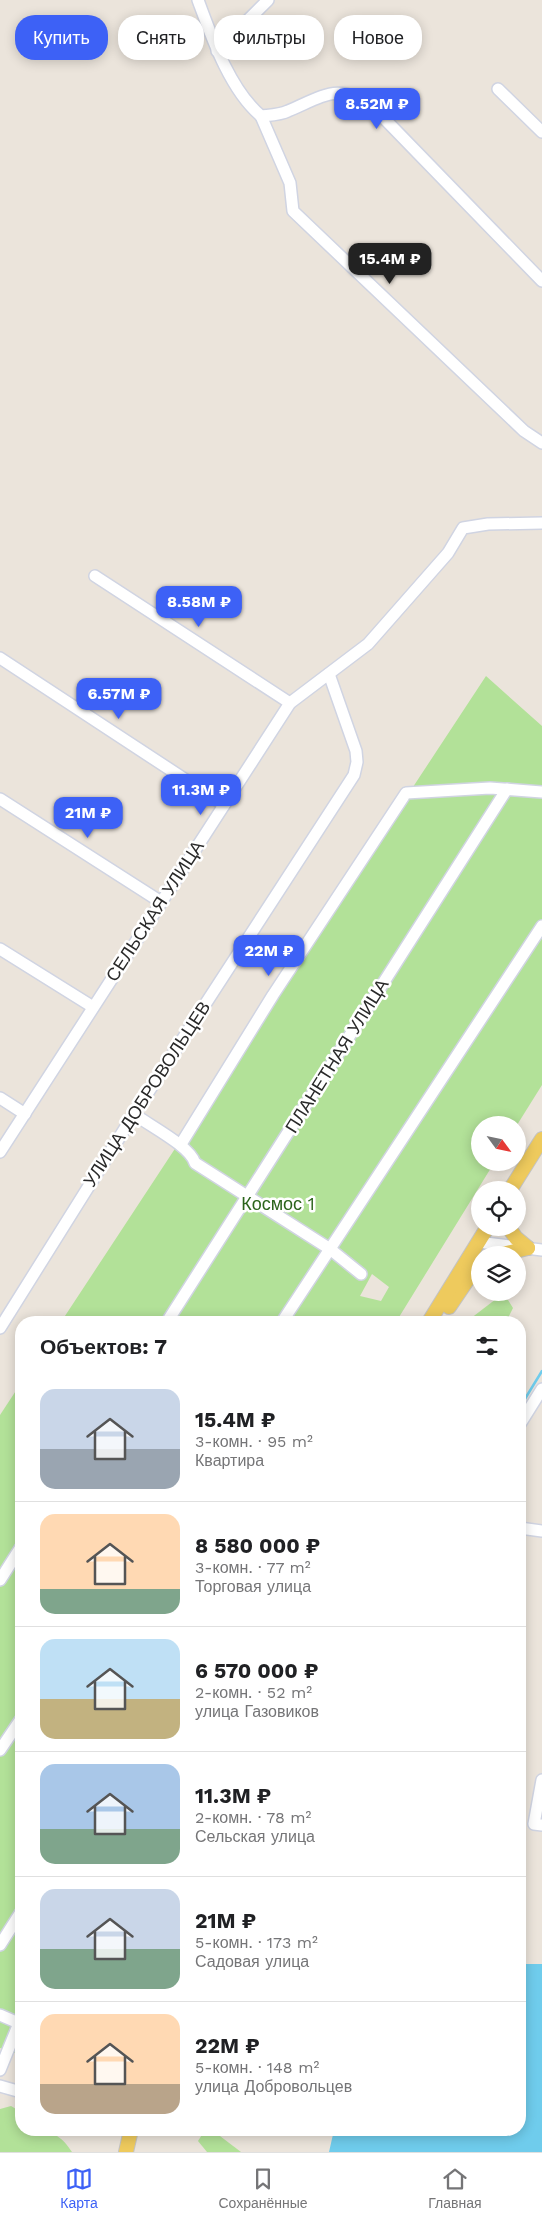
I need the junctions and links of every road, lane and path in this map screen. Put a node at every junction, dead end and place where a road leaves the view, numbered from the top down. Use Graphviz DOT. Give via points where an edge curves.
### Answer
graph roads {
  1 [pos="198,0"];
  2 [pos="268,0"];
  3 [pos="253,15"];
  4 [pos="214,43"];
  5 [pos="222,60"];
  6 [pos="498,89"];
  7 [pos="261,116"];
  8 [pos="542,132"];
  9 [pos="542,281"];
  10 [pos="542,443"];
  11 [pos="542,523"];
  12 [pos="94,576"];
  13 [pos="0,658"];
  14 [pos="329,674"];
  15 [pos="290,703"];
  16 [pos="506,789"];
  17 [pos="542,792"];
  18 [pos="0,799"];
  19 [pos="224,805"];
  20 [pos="161,902"];
  21 [pos="542,926"];
  22 [pos="0,949"];
  23 [pos="93,1007"];
  24 [pos="0,1098"];
  25 [pos="25,1114"];
  26 [pos="134,1114"];
  27 [pos="542,1139"];
  28 [pos="181,1144"];
  29 [pos="0,1152"];
  30 [pos="516,1181"];
  31 [pos="247,1198"];
  32 [pos="482,1236"];
  33 [pos="515,1236"];
  34 [pos="478,1242"];
  35 [pos="528,1248"];
  36 [pos="330,1250"];
  37 [pos="542,1250"];
  38 [pos="361,1274"];
  39 [pos="471,1274"];
  40 [pos="171,1316"];
  41 [pos="286,1316"];
  42 [pos="433,1316"];
  43 [pos="443,1316"];
  44 [pos="0,1328"];
  45 [pos="542,1389"];
  46 [pos="526,1414"];
  47 [pos="526,1529"];
  48 [pos="542,1531"];
  49 [pos="15,1556"];
  50 [pos="0,1580"];
  51 [pos="15,1728"];
  52 [pos="0,1750"];
  53 [pos="542,1780"];
  54 [pos="542,1825"];
  55 [pos="15,1921"];
  56 [pos="0,1945"];
  57 [pos="0,2015"];
  58 [pos="15,2021"];
  59 [pos="15,2035"];
  60 [pos="0,2070"];
  61 [pos="0,2086"];
  62 [pos="15,2090"];
  63 [pos="130,2136"];
  64 [pos="126,2152"];
  1 -- 4 [label="street"];
  2 -- 3 [label="street"];
  5 -- 7 [label="street" via="250,107"];
  6 -- 8 [label="street"];
  7 -- 9 [label="street" via="286,112 315,97 339,92 360,97 375,108"];
  7 -- 10 [label="street" via="290,183 293,210 524,431"];
  11 -- 14 [label="street, СЕЛЬСКАЯ УЛИЦА" via="463,528 448,553 368,644"];
  12 -- 15 [label="street"];
  13 -- 19 [label="street"];
  14 -- 15 [label="street, СЕЛЬСКАЯ УЛИЦА"];
  14 -- 26 [label="street, УЛИЦА ДОБРОВОЛЬЦЕВ" via="356,751 354,775"];
  15 -- 19 [label="street, СЕЛЬСКАЯ УЛИЦА"];
  16 -- 17 [label="street"];
  16 -- 28 [label="street" via="406,793 273,995"];
  16 -- 31 [label="street, ПЛАНЕТНАЯ УЛИЦА"];
  18 -- 20 [label="street"];
  19 -- 20 [label="street, СЕЛЬСКАЯ УЛИЦА"];
  20 -- 23 [label="street, СЕЛЬСКАЯ УЛИЦА"];
  21 -- 36 [label="street"];
  22 -- 23 [label="street"];
  23 -- 25 [label="street, СЕЛЬСКАЯ УЛИЦА"];
  24 -- 25 [label="street"];
  25 -- 29 [label="street, СЕЛЬСКАЯ УЛИЦА"];
  26 -- 28 [label="street"];
  26 -- 44 [label="street, УЛИЦА ДОБРОВОЛЬЦЕВ"];
  27 -- 30 [label="main road"];
  28 -- 31 [label="street" via="195,1164"];
  31 -- 36 [label="street"];
  31 -- 40 [label="street, ПЛАНЕТНАЯ УЛИЦА"];
  32 -- 34 [label="main road"];
  33 -- 35 [label="main road"];
  34 -- 35 [label="street"];
  34 -- 42 [label="main road"];
  35 -- 37 [label="street"];
  36 -- 38 [label="street"];
  36 -- 41 [label="street"];
  39 -- 43 [label="main road"];
  45 -- 46 [label="street"];
  47 -- 48 [label="street"];
  49 -- 50 [label="street"];
  51 -- 52 [label="street"];
  53 -- 54 [label="street" via="534,1824"];
  55 -- 56 [label="street"];
  57 -- 58 [label="street"];
  59 -- 60 [label="street"];
  61 -- 62 [label="street"];
  63 -- 64 [label="main road"];
}
